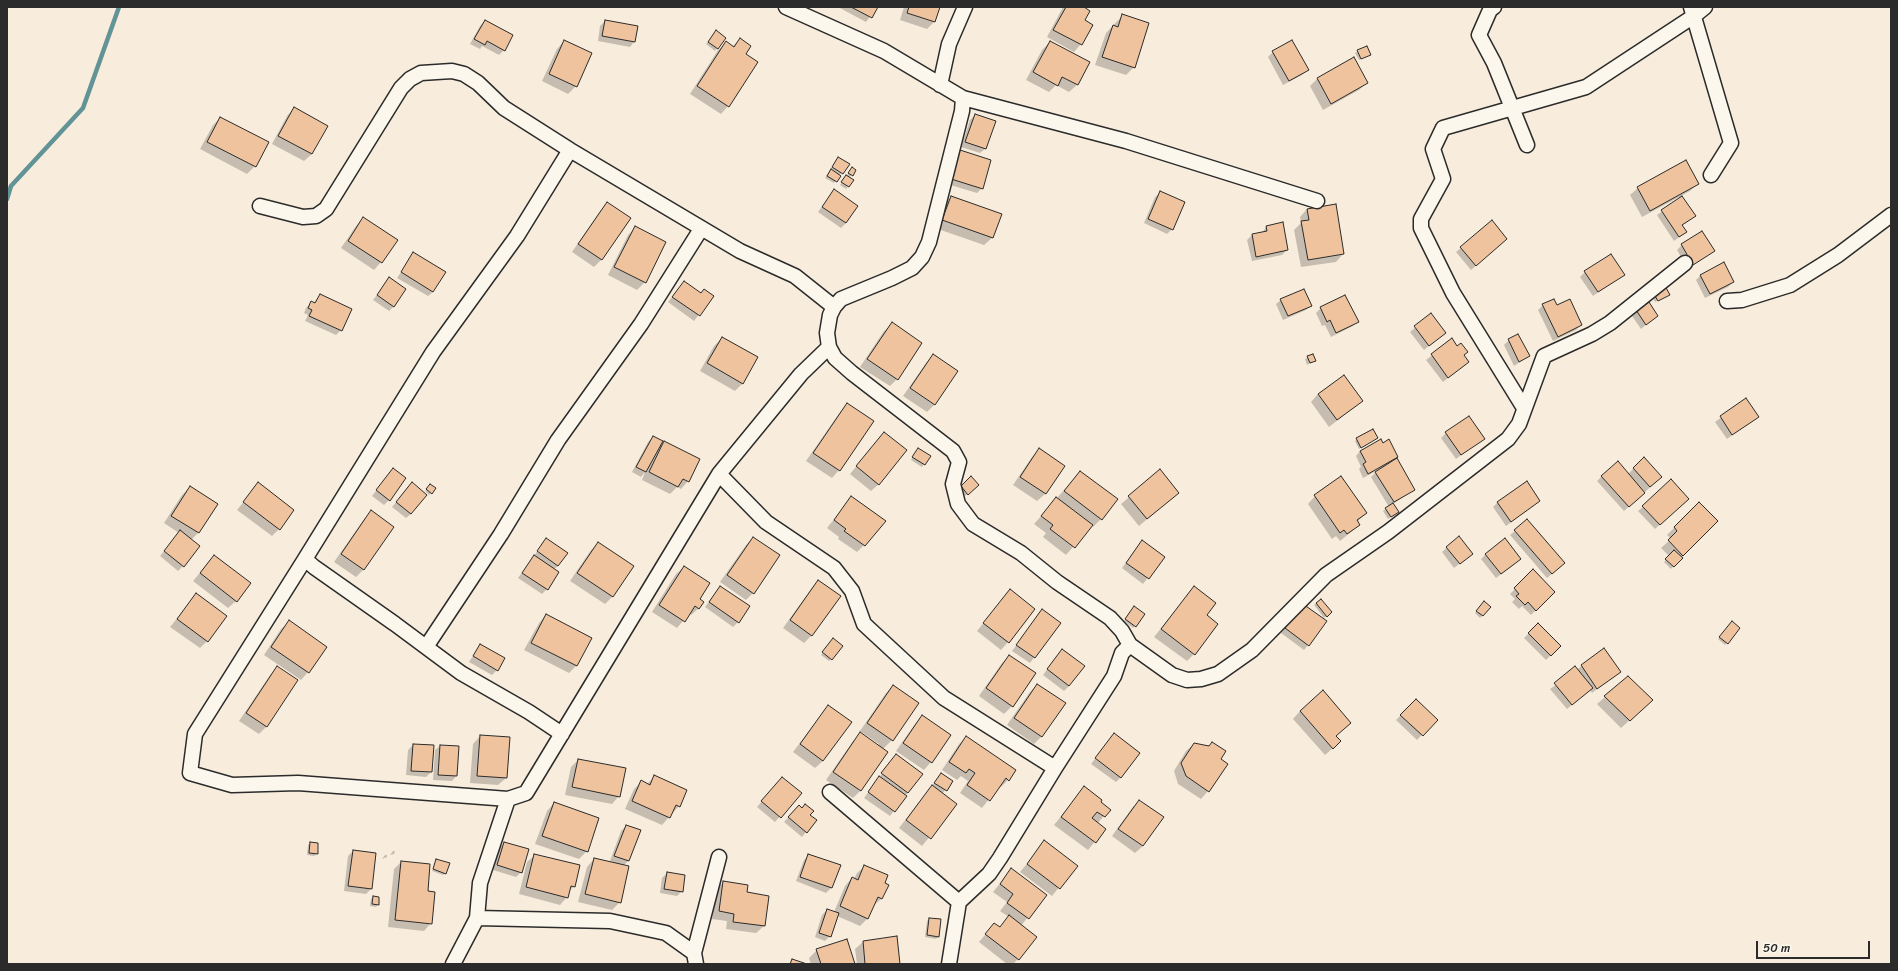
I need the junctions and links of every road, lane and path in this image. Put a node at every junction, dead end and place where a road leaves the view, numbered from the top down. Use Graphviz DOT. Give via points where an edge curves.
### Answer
graph roads {
  1 [pos="786,7"];
  2 [pos="966,7"];
  3 [pos="1494,7"];
  4 [pos="1697,10"];
  5 [pos="940,85"];
  6 [pos="963,98"];
  7 [pos="1512,109"];
  8 [pos="1527,145"];
  9 [pos="570,150"];
  10 [pos="1711,175"];
  11 [pos="1317,201"];
  12 [pos="260,206"];
  13 [pos="1891,215"];
  14 [pos="701,229"];
  15 [pos="1685,263"];
  16 [pos="1727,301"];
  17 [pos="834,307"];
  18 [pos="829,347"];
  19 [pos="1524,408"];
  20 [pos="719,474"];
  21 [pos="305,559"];
  22 [pos="1130,645"];
  23 [pos="426,647"];
  24 [pos="562,734"];
  25 [pos="1055,768"];
  26 [pos="830,792"];
  27 [pos="508,799"];
  28 [pos="719,857"];
  29 [pos="959,902"];
  30 [pos="477,918"];
  31 [pos="695,958"];
  32 [pos="454,964"];
  33 [pos="949,964"];
  1 -- 5 [label="street" via="884,51"];
  2 -- 5 [label="street" via="949,44"];
  3 -- 7 [label="street" via="1490,10 1479,35 1494,63"];
  4 -- 7 [label="street" via="1586,87"];
  4 -- 10 [label="street" via="1731,143"];
  5 -- 6 [label="street"];
  6 -- 11 [label="street" via="1126,141"];
  6 -- 17 [label="street" via="962,111 929,242 922,257 912,268 852,293 841,299"];
  7 -- 8 [label="street"];
  7 -- 19 [label="street" via="1443,128 1433,149 1443,179 1421,218 1420,228 1453,293"];
  9 -- 12 [label="street" via="504,108 478,83 464,74 452,71 421,73 410,78 401,88 326,208 316,216 303,217"];
  9 -- 14 [label="street"];
  9 -- 21 [label="street" via="517,236 433,352"];
  13 -- 16 [label="street" via="1838,255 1790,285 1742,300"];
  14 -- 17 [label="street" via="740,251 795,276"];
  14 -- 23 [label="street" via="641,324 558,440 501,534"];
  15 -- 19 [label="street" via="1610,323 1544,356"];
  17 -- 18 [label="street" via="827,333"];
  18 -- 20 [label="street" via="801,374"];
  18 -- 22 [label="street" via="835,358 852,373 953,451 959,462 953,484 958,504 973,524 1021,553 1057,582 1110,618"];
  19 -- 22 [label="street" via="1519,424 1508,438 1388,532 1326,575 1252,650 1218,674 1186,680 1172,675"];
  20 -- 24 [label="street"];
  20 -- 25 [label="street" via="766,522 834,568 852,591 864,624 944,698"];
  21 -- 23 [label="street"];
  21 -- 27 [label="street" via="195,734 190,773 232,785 298,783"];
  22 -- 25 [label="street" via="1122,653 1114,676"];
  23 -- 24 [label="street" via="461,674 529,712"];
  24 -- 27 [label="street" via="526,793"];
  25 -- 29 [label="street" via="989,874"];
  26 -- 29 [label="street"];
  27 -- 30 [label="street" via="480,883"];
  28 -- 31 [label="street"];
  29 -- 33 [label="street"];
  30 -- 31 [label="street" via="610,920 666,933"];
  30 -- 32 [label="street"];
}
